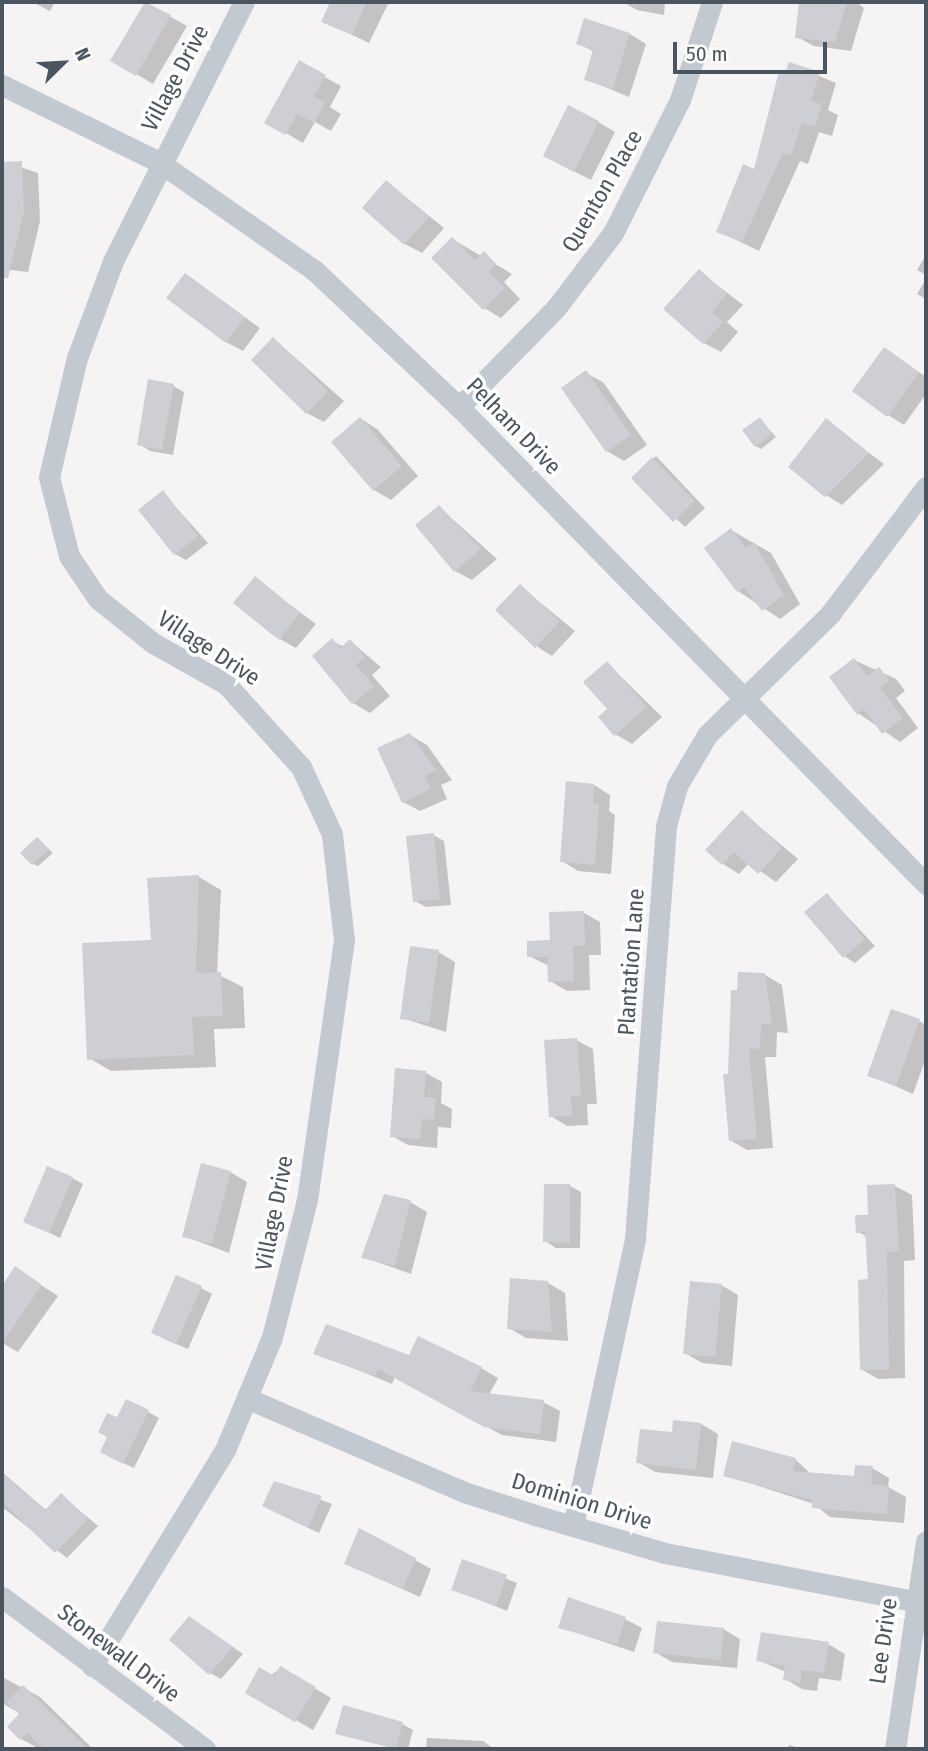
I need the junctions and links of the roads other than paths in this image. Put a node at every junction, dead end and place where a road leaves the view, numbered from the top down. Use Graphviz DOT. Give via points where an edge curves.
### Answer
graph roads {
  1 [pos="244,2"];
  2 [pos="712,2"];
  3 [pos="2,85"];
  4 [pos="159,162"];
  5 [pos="459,407"];
  6 [pos="926,487"];
  7 [pos="744,701"];
  8 [pos="926,884"];
  9 [pos="249,1398"];
  10 [pos="573,1526"];
  11 [pos="926,1541"];
  12 [pos="2,1597"];
  13 [pos="915,1601"];
  14 [pos="92,1666"];
  15 [pos="205,1749"];
  16 [pos="895,1749"];
  1 -- 4 [label="street, Village Drive"];
  2 -- 5 [label="street, Quenton Place" via="680,100 613,233 556,308"];
  3 -- 4 [label="street, Pelham Drive"];
  4 -- 5 [label="street, Pelham Drive" via="314,270"];
  4 -- 9 [label="street, Village Drive" via="77,358 48,477 58,527 82,578 124,623 226,684 276,733 321,805 340,872 344,940 307,1200 272,1337"];
  5 -- 7 [label="street, Pelham Drive"];
  6 -- 7 [label="street, Plantation Lane" via="830,614"];
  7 -- 8 [label="street, Pelham Drive"];
  7 -- 10 [label="street, Plantation Lane" via="690,759 668,814 635,1239"];
  9 -- 10 [label="street, Dominion Drive" via="464,1492"];
  9 -- 14 [label="street, Village Drive" via="173,1538"];
  10 -- 13 [label="street, Dominion Drive" via="665,1553"];
  11 -- 13 [label="street, Lee Drive"];
  12 -- 14 [label="street, Stonewall Drive"];
  13 -- 16 [label="street, Lee Drive"];
  14 -- 15 [label="street, Stonewall Drive"];
}
